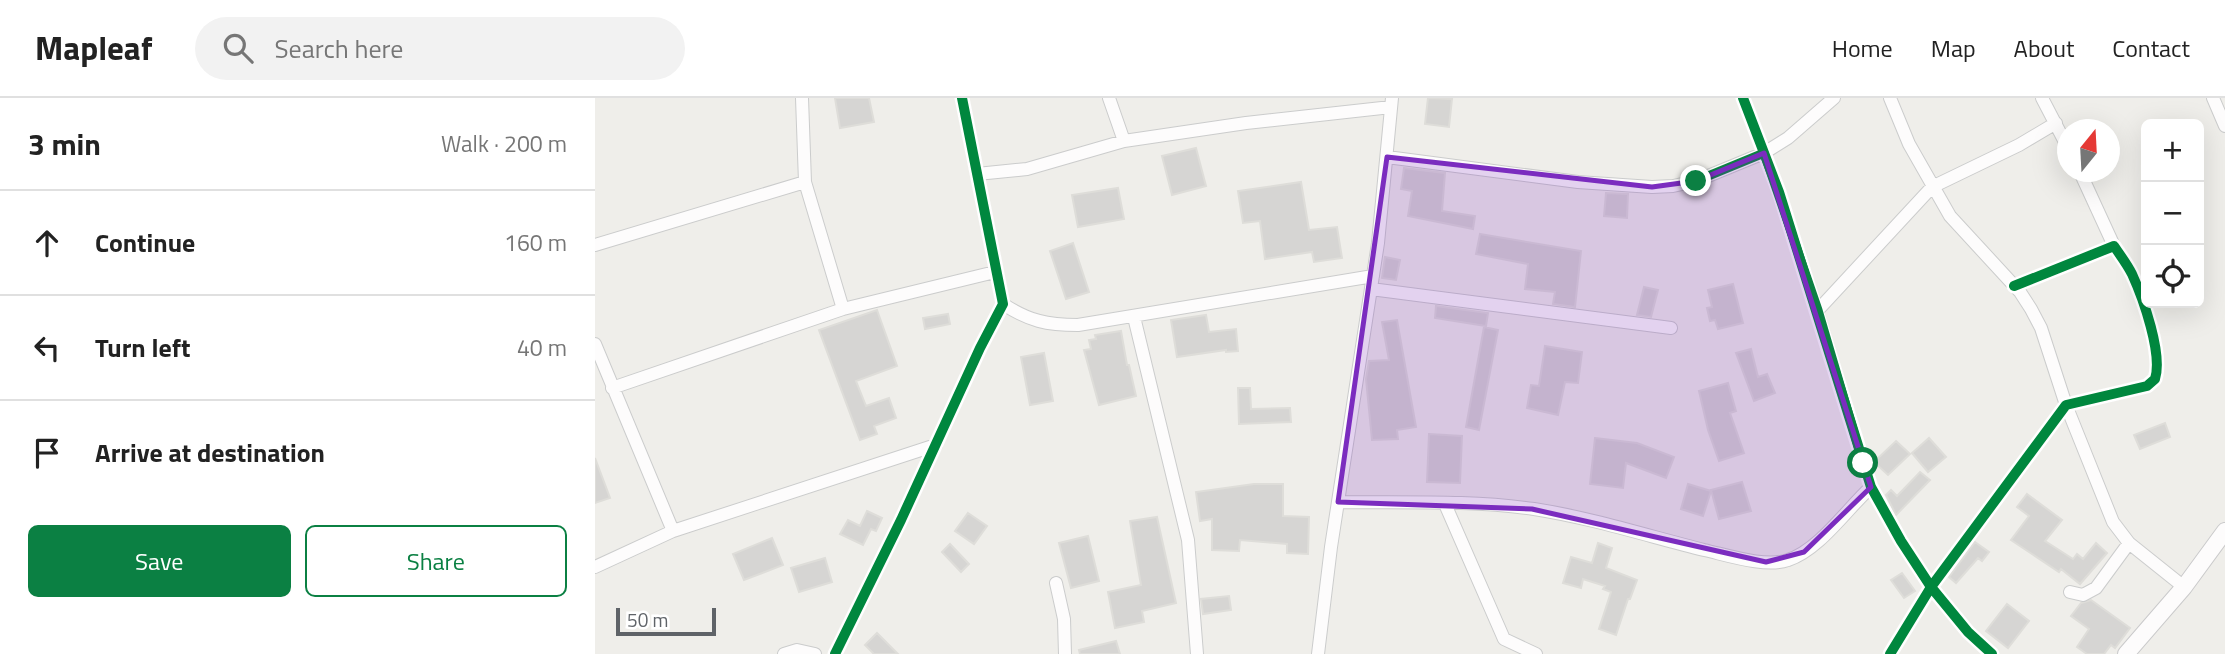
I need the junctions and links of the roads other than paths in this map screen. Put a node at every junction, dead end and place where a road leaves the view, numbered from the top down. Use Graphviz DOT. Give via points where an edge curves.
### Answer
graph roads {
  1 [pos="802,98"];
  2 [pos="962,98"];
  3 [pos="1109,98"];
  4 [pos="1744,98"];
  5 [pos="1834,98"];
  6 [pos="1890,98"];
  7 [pos="2042,98"];
  8 [pos="2213,98"];
  9 [pos="1392,103"];
  10 [pos="2056,123"];
  11 [pos="2225,126"];
  12 [pos="1124,141"];
  13 [pos="1764,153"];
  14 [pos="1387,158"];
  15 [pos="977,174"];
  16 [pos="804,182"];
  17 [pos="2085,182"];
  18 [pos="1933,187"];
  19 [pos="595,245"];
  20 [pos="2114,246"];
  21 [pos="995,272"];
  22 [pos="1372,283"];
  23 [pos="2014,286"];
  24 [pos="1003,304"];
  25 [pos="843,309"];
  26 [pos="1818,310"];
  27 [pos="1134,317"];
  28 [pos="1671,328"];
  29 [pos="595,344"];
  30 [pos="613,388"];
  31 [pos="2066,405"];
  32 [pos="936,445"];
  33 [pos="1871,487"];
  34 [pos="1338,502"];
  35 [pos="1445,504"];
  36 [pos="673,531"];
  37 [pos="2225,531"];
  38 [pos="2129,543"];
  39 [pos="595,567"];
  40 [pos="1056,583"];
  41 [pos="1931,587"];
  42 [pos="2184,587"];
  43 [pos="2070,592"];
  44 [pos="784,654"];
  45 [pos="815,654"];
  46 [pos="835,654"];
  47 [pos="1065,654"];
  48 [pos="1197,654"];
  49 [pos="1318,654"];
  50 [pos="1536,654"];
  51 [pos="1890,654"];
  52 [pos="1992,654"];
  53 [pos="2126,654"];
  1 -- 16 [label="street"];
  2 -- 15 [label="street"];
  3 -- 12 [label="street"];
  4 -- 13 [label="street"];
  5 -- 13 [label="street" via="1789,138"];
  6 -- 18 [label="street"];
  7 -- 10 [label="street"];
  8 -- 11 [label="street"];
  9 -- 12 [label="street"];
  9 -- 14 [label="street"];
  10 -- 18 [label="street"];
  12 -- 15 [label="street" via="1027,169"];
  13 -- 14 [label="street" via="1696,181 1652,187"];
  13 -- 26 [label="street"];
  14 -- 22 [label="street"];
  15 -- 21 [label="street"];
  16 -- 19 [label="street"];
  16 -- 25 [label="street"];
  17 -- 20 [label="street"];
  18 -- 23 [label="street" via="1950,216"];
  18 -- 26 [label="street"];
  20 -- 23 [label="street"];
  20 -- 31 [label="street" via="2131,272 2157,358 2155,379 2147,386"];
  21 -- 24 [label="street"];
  21 -- 25 [label="street"];
  22 -- 27 [label="street"];
  22 -- 28 [label="street"];
  22 -- 34 [label="street"];
  23 -- 31 [label="street" via="2041,328"];
  24 -- 27 [label="street" via="1028,319 1055,325"];
  24 -- 32 [label="street"];
  25 -- 30 [label="street"];
  26 -- 33 [label="street"];
  27 -- 48 [label="street" via="1188,540"];
  29 -- 30 [label="street"];
  30 -- 36 [label="street"];
  31 -- 38 [label="street" via="2113,522"];
  31 -- 41 [label="street"];
  32 -- 36 [label="street"];
  32 -- 46 [label="street"];
  33 -- 35 [label="street" via="1820,541 1786,561 1766,562 1532,509"];
  33 -- 41 [label="street"];
  34 -- 35 [label="street"];
  34 -- 49 [label="street"];
  35 -- 50 [label="street" via="1504,639"];
  36 -- 39 [label="street"];
  37 -- 42 [label="street"];
  38 -- 42 [label="street"];
  38 -- 43 [label="street" via="2096,588 2083,595"];
  40 -- 47 [label="street"];
  41 -- 51 [label="street"];
  41 -- 52 [label="street"];
  42 -- 53 [label="street"];
  44 -- 45 [label="street" via="797,650"];
}
